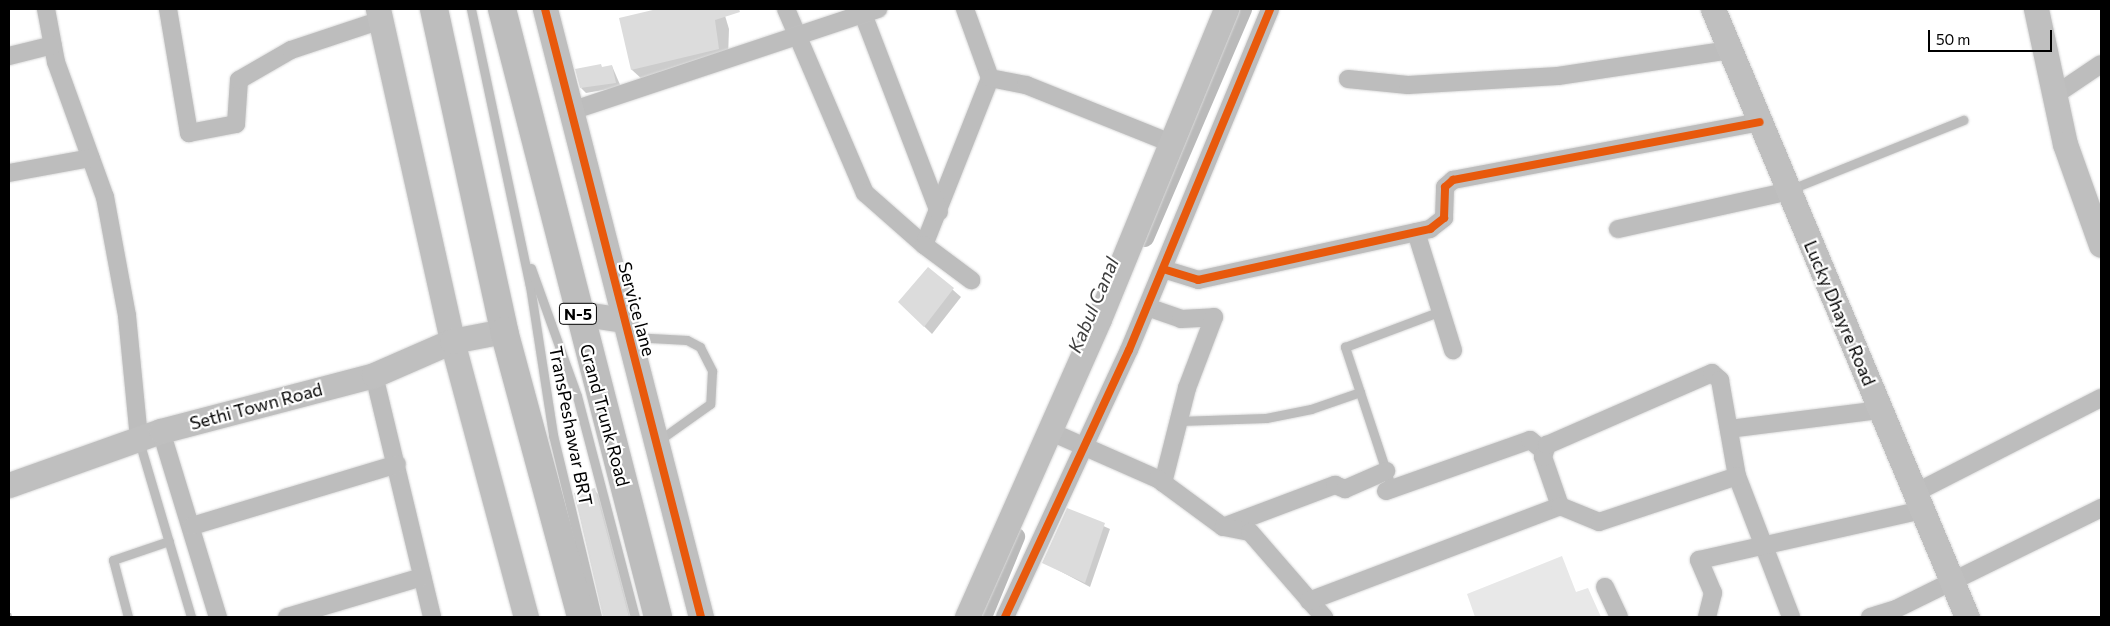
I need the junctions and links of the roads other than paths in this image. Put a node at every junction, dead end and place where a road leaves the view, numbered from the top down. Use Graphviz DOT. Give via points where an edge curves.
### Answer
graph roads {
  1 [pos="48,9"];
  2 [pos="168,9"];
  3 [pos="434,9"];
  4 [pos="471,9"];
  5 [pos="502,9"];
  6 [pos="545,9"];
  7 [pos="786,9"];
  8 [pos="965,9"];
  9 [pos="1226,9"];
  10 [pos="1270,9"];
  11 [pos="1713,9"];
  12 [pos="2036,9"];
  13 [pos="870,11"];
  14 [pos="380,15"];
  15 [pos="799,37"];
  16 [pos="53,45"];
  17 [pos="1730,50"];
  18 [pos="9,56"];
  19 [pos="2101,64"];
  20 [pos="990,78"];
  21 [pos="1348,79"];
  22 [pos="2055,95"];
  23 [pos="571,111"];
  24 [pos="1963,120"];
  25 [pos="1760,122"];
  26 [pos="1171,143"];
  27 [pos="91,158"];
  28 [pos="9,173"];
  29 [pos="1789,191"];
  30 [pos="2094,203"];
  31 [pos="939,212"];
  32 [pos="1618,230"];
  33 [pos="1416,232"];
  34 [pos="520,239"];
  35 [pos="924,245"];
  36 [pos="2101,245"];
  37 [pos="1163,269"];
  38 [pos="971,280"];
  39 [pos="1147,307"];
  40 [pos="1441,311"];
  41 [pos="578,313"];
  42 [pos="627,328"];
  43 [pos="504,331"];
  44 [pos="452,341"];
  45 [pos="1453,350"];
  46 [pos="374,375"];
  47 [pos="1360,392"];
  48 [pos="2101,398"];
  49 [pos="1880,410"];
  50 [pos="1179,421"];
  51 [pos="1728,429"];
  52 [pos="1050,431"];
  53 [pos="150,435"];
  54 [pos="656,443"];
  55 [pos="1083,447"];
  56 [pos="1543,450"];
  57 [pos="397,464"];
  58 [pos="1386,472"];
  59 [pos="1737,476"];
  60 [pos="1164,483"];
  61 [pos="9,485"];
  62 [pos="1389,490"];
  63 [pos="1919,502"];
  64 [pos="1560,506"];
  65 [pos="2101,508"];
  66 [pos="192,526"];
  67 [pos="1223,527"];
  68 [pos="169,541"];
  69 [pos="1763,544"];
  70 [pos="422,577"];
  71 [pos="1952,582"];
  72 [pos="1605,587"];
  73 [pos="1309,601"];
  74 [pos="128,617"];
  75 [pos="191,617"];
  76 [pos="218,617"];
  77 [pos="287,617"];
  78 [pos="432,617"];
  79 [pos="526,617"];
  80 [pos="581,617"];
  81 [pos="597,617"];
  82 [pos="635,617"];
  83 [pos="658,617"];
  84 [pos="701,617"];
  85 [pos="967,617"];
  86 [pos="1005,617"];
  87 [pos="1324,617"];
  88 [pos="1619,617"];
  89 [pos="1706,617"];
  90 [pos="1791,617"];
  91 [pos="1870,617"];
  92 [pos="1967,617"];
  1 -- 16 [label="street"];
  2 -- 14 [label="street" via="189,133 236,124 239,80 282,55"];
  3 -- 43 [label="highway"];
  4 -- 34 [label="lane, TransPeshawar BRT"];
  5 -- 41 [label="highway, Grand Trunk Road / N-5"];
  6 -- 23 [label="street, Service lane"];
  7 -- 15 [label="street"];
  8 -- 20 [label="street"];
  9 -- 26 [label="street"];
  10 -- 37 [label="street"];
  11 -- 17 [label="street, Lucky Dhayre Road"];
  12 -- 22 [label="street"];
  13 -- 15 [label="street"];
  13 -- 31 [label="street"];
  14 -- 44 [label="street"];
  15 -- 23 [label="street"];
  15 -- 35 [label="street" via="865,193"];
  16 -- 18 [label="street"];
  16 -- 27 [label="street"];
  17 -- 21 [label="street" via="1558,76 1408,85"];
  17 -- 25 [label="street, Lucky Dhayre Road"];
  19 -- 22 [label="street"];
  20 -- 26 [label="street" via="1026,85"];
  20 -- 31 [label="street"];
  22 -- 30 [label="street" via="2065,144"];
  23 -- 42 [label="street, Service lane"];
  24 -- 29 [label="lane"];
  25 -- 29 [label="street, Lucky Dhayre Road"];
  25 -- 33 [label="street" via="1453,180 1445,187 1444,218 1430,229"];
  26 -- 52 [label="street"];
  27 -- 28 [label="street"];
  27 -- 53 [label="street" via="105,197"];
  29 -- 32 [label="street"];
  29 -- 49 [label="street, Lucky Dhayre Road"];
  30 -- 36 [label="street"];
  31 -- 35 [label="street"];
  33 -- 37 [label="street" via="1198,280"];
  33 -- 40 [label="street"];
  34 -- 81 [label="lane, TransPeshawar BRT" via="553,435"];
  34 -- 82 [label="lane, TransPeshawar BRT" via="578,396"];
  35 -- 38 [label="street"];
  37 -- 39 [label="street"];
  39 -- 50 [label="street" via="1181,319 1214,317"];
  39 -- 55 [label="street"];
  40 -- 45 [label="street"];
  40 -- 47 [label="lane" via="1345,347"];
  41 -- 42 [label="street"];
  41 -- 83 [label="highway, Grand Trunk Road / N-5"];
  42 -- 54 [label="street, Service lane"];
  42 -- 54 [label="lane" via="687,340 700,347 712,371 710,404"];
  43 -- 44 [label="street, Sethi Town Road"];
  43 -- 80 [label="highway"];
  44 -- 46 [label="street, Sethi Town Road"];
  44 -- 79 [label="street"];
  46 -- 53 [label="street, Sethi Town Road"];
  46 -- 57 [label="street"];
  47 -- 50 [label="lane" via="1311,409 1266,418"];
  47 -- 58 [label="lane"];
  48 -- 63 [label="street"];
  49 -- 51 [label="street"];
  49 -- 63 [label="street, Lucky Dhayre Road"];
  50 -- 60 [label="street"];
  51 -- 56 [label="street" via="1720,380 1712,373"];
  51 -- 59 [label="street"];
  52 -- 55 [label="street"];
  52 -- 85 [label="street"];
  53 -- 61 [label="street, Sethi Town Road"];
  53 -- 66 [label="street"];
  53 -- 68 [label="lane"];
  54 -- 84 [label="street, Service lane"];
  55 -- 60 [label="street"];
  55 -- 86 [label="street"];
  56 -- 62 [label="street" via="1530,440"];
  56 -- 64 [label="street"];
  57 -- 66 [label="street"];
  57 -- 70 [label="street"];
  58 -- 62 [label="lane"];
  58 -- 67 [label="street" via="1345,489 1335,485"];
  59 -- 64 [label="street" via="1598,522"];
  59 -- 69 [label="street"];
  60 -- 67 [label="street"];
  63 -- 69 [label="street"];
  63 -- 71 [label="street, Lucky Dhayre Road"];
  64 -- 73 [label="street"];
  65 -- 71 [label="street"];
  66 -- 76 [label="street"];
  67 -- 73 [label="street" via="1250,532"];
  68 -- 74 [label="lane" via="112,560"];
  68 -- 75 [label="lane"];
  69 -- 89 [label="street" via="1699,560 1713,593"];
  69 -- 90 [label="street"];
  70 -- 77 [label="street"];
  70 -- 78 [label="street"];
  71 -- 91 [label="street"];
  71 -- 92 [label="street, Lucky Dhayre Road"];
  72 -- 88 [label="street"];
  73 -- 87 [label="street"];
}
